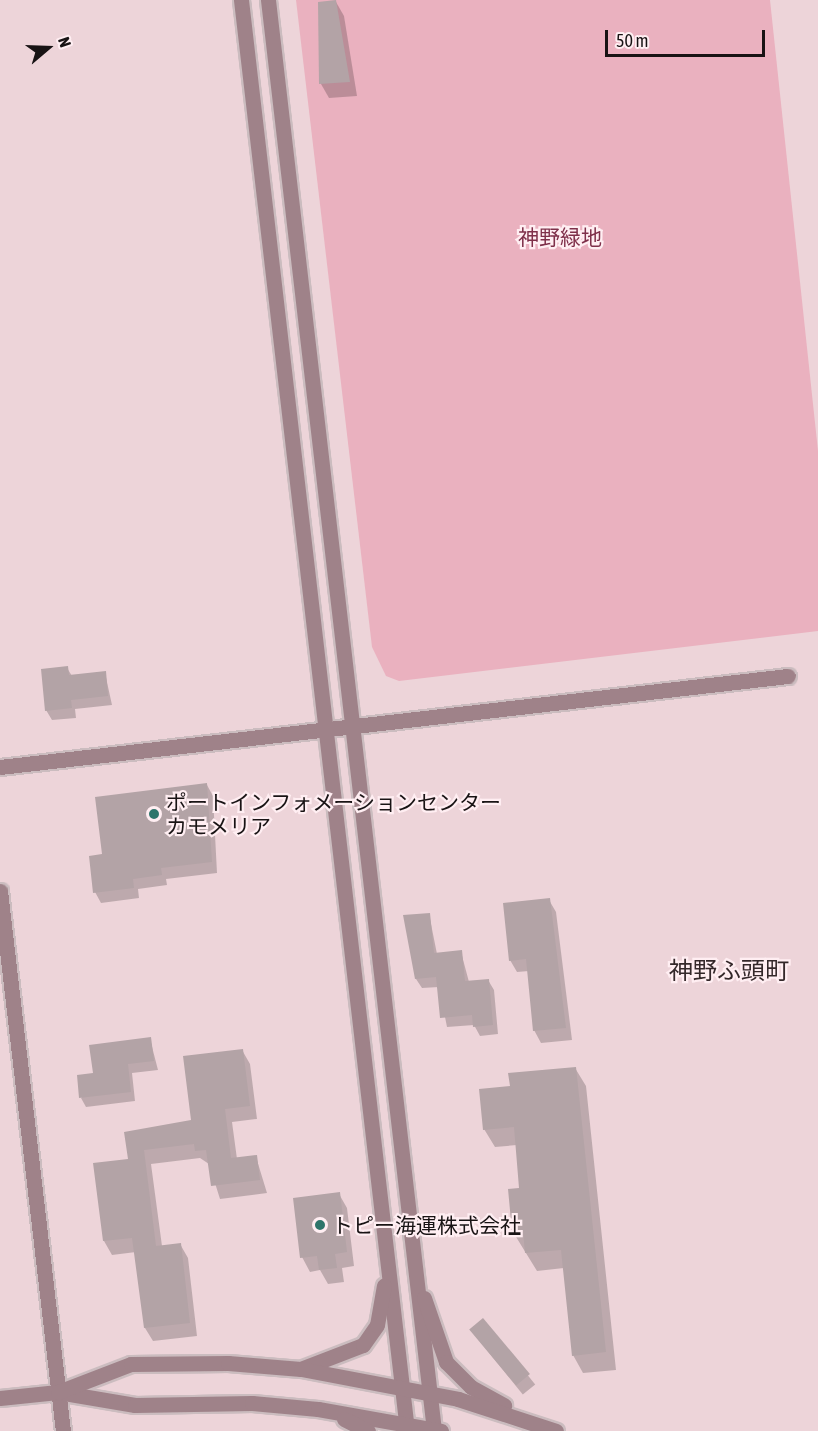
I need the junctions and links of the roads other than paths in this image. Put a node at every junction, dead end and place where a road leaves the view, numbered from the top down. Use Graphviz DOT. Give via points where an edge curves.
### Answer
graph roads {
  1 [pos="240,0"];
  2 [pos="268,0"];
  3 [pos="788,676"];
  4 [pos="353,729"];
  5 [pos="325,732"];
  6 [pos="0,767"];
  7 [pos="0,891"];
  8 [pos="387,1263"];
  9 [pos="415,1263"];
  10 [pos="301,1369"];
  11 [pos="402,1389"];
  12 [pos="58,1392"];
  13 [pos="430,1394"];
  14 [pos="0,1398"];
  15 [pos="318,1409"];
  16 [pos="534,1421"];
  17 [pos="407,1427"];
  18 [pos="436,1430"];
  19 [pos="63,1431"];
  20 [pos="368,1431"];
  21 [pos="556,1431"];
  1 -- 5 [label="street"];
  2 -- 4 [label="street"];
  3 -- 4 [label="street"];
  4 -- 5 [label="street"];
  4 -- 9 [label="street"];
  5 -- 6 [label="street"];
  5 -- 8 [label="street"];
  7 -- 12 [label="street"];
  8 -- 10 [label="street" via="377,1325 363,1345"];
  8 -- 11 [label="street"];
  9 -- 13 [label="street"];
  9 -- 16 [label="street" via="446,1362 471,1387"];
  10 -- 11 [label="street"];
  10 -- 12 [label="street" via="188,1361 131,1364"];
  11 -- 13 [label="street"];
  11 -- 17 [label="street"];
  12 -- 14 [label="street"];
  12 -- 15 [label="street" via="135,1405 252,1403"];
  12 -- 19 [label="street"];
  13 -- 16 [label="street"];
  13 -- 18 [label="street"];
  15 -- 17 [label="street"];
  15 -- 20 [label="street"];
  16 -- 21 [label="street"];
  17 -- 18 [label="street"];
}
